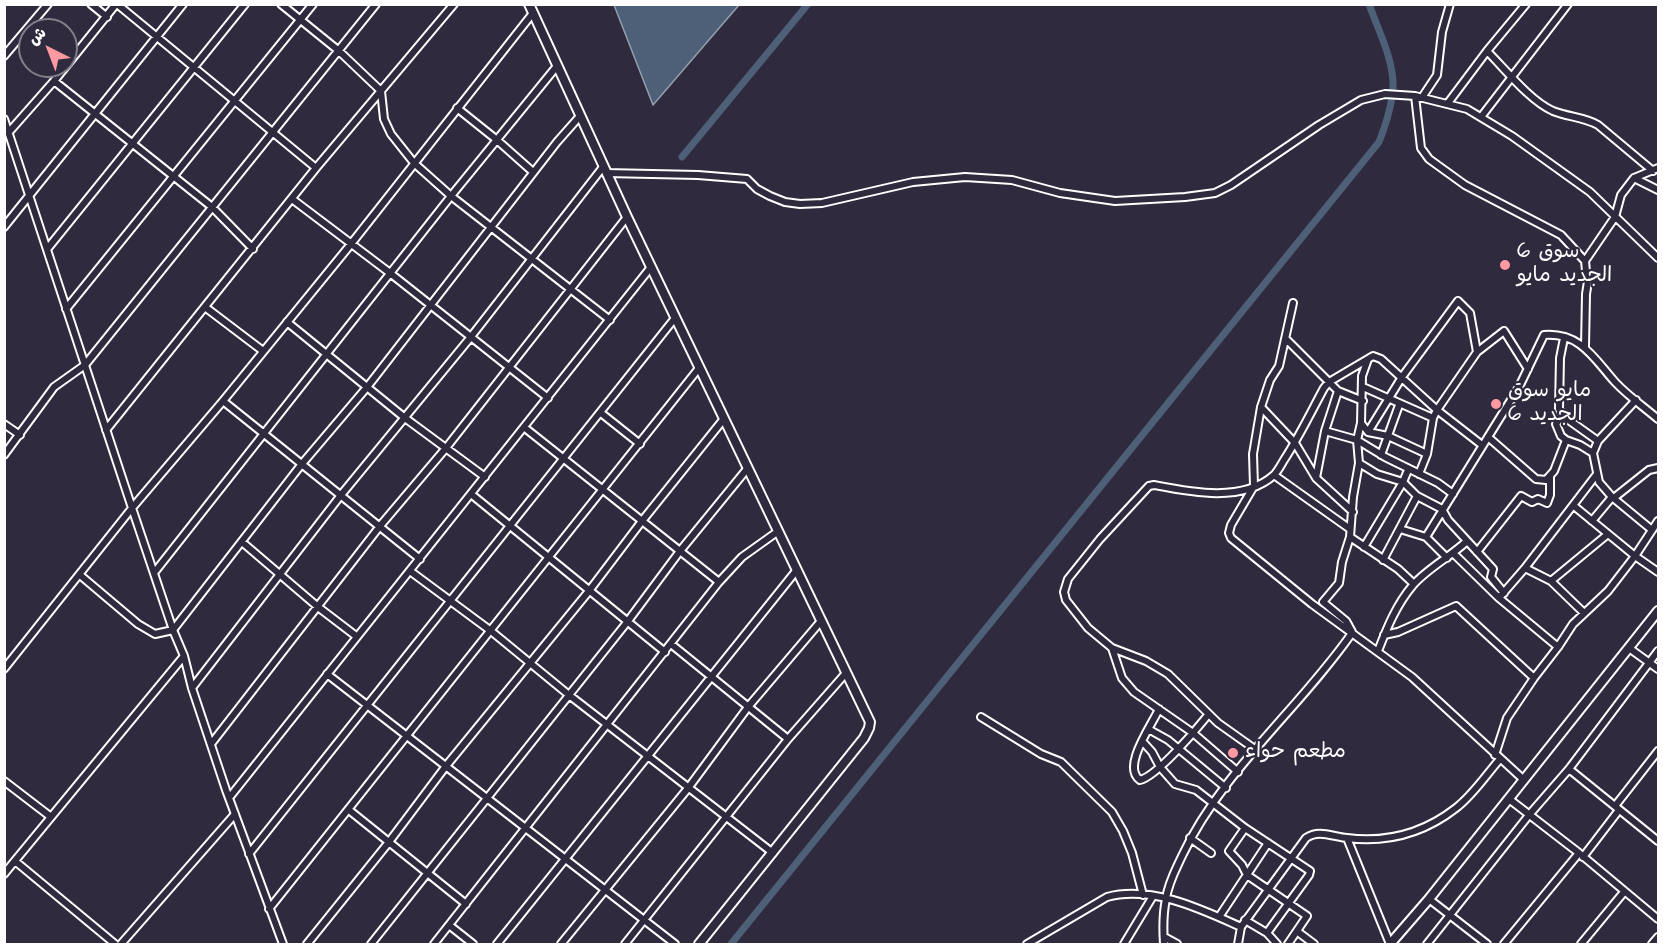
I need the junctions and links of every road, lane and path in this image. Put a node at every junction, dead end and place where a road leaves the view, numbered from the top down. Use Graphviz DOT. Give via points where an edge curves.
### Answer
graph roads {
  1 [pos="48,4"];
  2 [pos="91,4"];
  3 [pos="117,4"];
  4 [pos="183,4"];
  5 [pos="245,4"];
  6 [pos="281,4"];
  7 [pos="313,4"];
  8 [pos="375,4"];
  9 [pos="530,4"];
  10 [pos="1450,4"];
  11 [pos="1526,4"];
  12 [pos="1568,4"];
  13 [pos="450,6"];
  14 [pos="533,13"];
  15 [pos="107,16"];
  16 [pos="301,20"];
  17 [pos="156,37"];
  18 [pos="339,51"];
  19 [pos="1487,51"];
  20 [pos="4,56"];
  21 [pos="194,66"];
  22 [pos="557,66"];
  23 [pos="1512,76"];
  24 [pos="54,81"];
  25 [pos="381,91"];
  26 [pos="1415,96"];
  27 [pos="1423,96"];
  28 [pos="235,100"];
  29 [pos="1448,103"];
  30 [pos="457,108"];
  31 [pos="95,115"];
  32 [pos="580,116"];
  33 [pos="1481,117"];
  34 [pos="4,119"];
  35 [pos="9,132"];
  36 [pos="274,132"];
  37 [pos="497,140"];
  38 [pos="132,145"];
  39 [pos="414,163"];
  40 [pos="316,168"];
  41 [pos="1656,169"];
  42 [pos="605,170"];
  43 [pos="533,172"];
  44 [pos="172,176"];
  45 [pos="1634,178"];
  46 [pos="1659,190"];
  47 [pos="29,195"];
  48 [pos="451,196"];
  49 [pos="292,199"];
  50 [pos="212,207"];
  51 [pos="627,217"];
  52 [pos="1615,217"];
  53 [pos="491,226"];
  54 [pos="4,227"];
  55 [pos="351,244"];
  56 [pos="48,248"];
  57 [pos="253,249"];
  58 [pos="1659,258"];
  59 [pos="530,259"];
  60 [pos="1586,261"];
  61 [pos="651,267"];
  62 [pos="390,273"];
  63 [pos="570,288"];
  64 [pos="1293,303"];
  65 [pos="431,306"];
  66 [pos="205,307"];
  67 [pos="66,309"];
  68 [pos="675,318"];
  69 [pos="610,320"];
  70 [pos="287,322"];
  71 [pos="470,338"];
  72 [pos="1564,338"];
  73 [pos="1286,339"];
  74 [pos="1585,347"];
  75 [pos="263,351"];
  76 [pos="1477,352"];
  77 [pos="327,353"];
  78 [pos="1368,359"];
  79 [pos="85,364"];
  80 [pos="508,367"];
  81 [pos="699,368"];
  82 [pos="1528,369"];
  83 [pos="1402,377"];
  84 [pos="1329,382"];
  85 [pos="368,386"];
  86 [pos="1363,387"];
  87 [pos="1338,391"];
  88 [pos="548,398"];
  89 [pos="1389,399"];
  90 [pos="1636,400"];
  91 [pos="223,401"];
  92 [pos="1363,401"];
  93 [pos="1399,405"];
  94 [pos="1261,407"];
  95 [pos="1437,410"];
  96 [pos="600,413"];
  97 [pos="1563,413"];
  98 [pos="405,418"];
  99 [pos="1433,418"];
  100 [pos="1659,419"];
  101 [pos="723,420"];
  102 [pos="1361,423"];
  103 [pos="4,424"];
  104 [pos="525,428"];
  105 [pos="106,430"];
  106 [pos="1325,430"];
  107 [pos="1368,432"];
  108 [pos="264,434"];
  109 [pos="20,435"];
  110 [pos="1388,436"];
  111 [pos="1488,437"];
  112 [pos="1357,440"];
  113 [pos="1566,440"];
  114 [pos="1598,441"];
  115 [pos="1295,443"];
  116 [pos="640,444"];
  117 [pos="1482,445"];
  118 [pos="446,448"];
  119 [pos="1593,453"];
  120 [pos="4,454"];
  121 [pos="1427,454"];
  122 [pos="1381,455"];
  123 [pos="564,459"];
  124 [pos="1359,463"];
  125 [pos="301,465"];
  126 [pos="1659,468"];
  127 [pos="747,469"];
  128 [pos="1408,470"];
  129 [pos="1419,474"];
  130 [pos="1597,474"];
  131 [pos="1274,475"];
  132 [pos="485,477"];
  133 [pos="1550,477"];
  134 [pos="1316,478"];
  135 [pos="1403,482"];
  136 [pos="1254,486"];
  137 [pos="603,490"];
  138 [pos="471,494"];
  139 [pos="1453,494"];
  140 [pos="341,495"];
  141 [pos="1417,495"];
  142 [pos="1613,497"];
  143 [pos="1574,506"];
  144 [pos="132,508"];
  145 [pos="1442,509"];
  146 [pos="1353,512"];
  147 [pos="642,521"];
  148 [pos="1593,521"];
  149 [pos="1659,521"];
  150 [pos="380,526"];
  151 [pos="510,527"];
  152 [pos="1400,529"];
  153 [pos="1652,530"];
  154 [pos="777,532"];
  155 [pos="1350,533"];
  156 [pos="1608,534"];
  157 [pos="1426,537"];
  158 [pos="1467,540"];
  159 [pos="242,542"];
  160 [pos="1364,547"];
  161 [pos="680,551"];
  162 [pos="1477,552"];
  163 [pos="1451,556"];
  164 [pos="1635,556"];
  165 [pos="549,558"];
  166 [pos="420,559"];
  167 [pos="1383,560"];
  168 [pos="1526,568"];
  169 [pos="410,571"];
  170 [pos="796,571"];
  171 [pos="1659,572"];
  172 [pos="154,573"];
  173 [pos="80,574"];
  174 [pos="279,574"];
  175 [pos="1551,581"];
  176 [pos="719,582"];
  177 [pos="1414,584"];
  178 [pos="589,591"];
  179 [pos="1501,596"];
  180 [pos="450,602"];
  181 [pos="318,607"];
  182 [pos="1659,611"];
  183 [pos="1584,613"];
  184 [pos="628,621"];
  185 [pos="821,621"];
  186 [pos="173,630"];
  187 [pos="491,631"];
  188 [pos="1352,633"];
  189 [pos="1384,635"];
  190 [pos="356,636"];
  191 [pos="671,644"];
  192 [pos="1558,647"];
  193 [pos="1112,648"];
  194 [pos="1629,648"];
  195 [pos="1378,651"];
  196 [pos="1659,651"];
  197 [pos="665,652"];
  198 [pos="184,656"];
  199 [pos="1649,662"];
  200 [pos="530,663"];
  201 [pos="4,669"];
  202 [pos="1659,669"];
  203 [pos="846,673"];
  204 [pos="327,674"];
  205 [pos="710,678"];
  206 [pos="1534,678"];
  207 [pos="192,688"];
  208 [pos="569,695"];
  209 [pos="367,705"];
  210 [pos="748,707"];
  211 [pos="1160,710"];
  212 [pos="1208,715"];
  213 [pos="981,717"];
  214 [pos="608,725"];
  215 [pos="1150,730"];
  216 [pos="1192,734"];
  217 [pos="407,735"];
  218 [pos="788,739"];
  219 [pos="1143,742"];
  220 [pos="211,744"];
  221 [pos="1177,748"];
  222 [pos="1256,750"];
  223 [pos="1659,751"];
  224 [pos="649,756"];
  225 [pos="1497,757"];
  226 [pos="446,766"];
  227 [pos="1160,767"];
  228 [pos="1569,769"];
  229 [pos="1238,772"];
  230 [pos="1524,780"];
  231 [pos="4,781"];
  232 [pos="689,788"];
  233 [pos="1226,788"];
  234 [pos="486,797"];
  235 [pos="229,798"];
  236 [pos="1509,799"];
  237 [pos="1213,803"];
  238 [pos="1617,808"];
  239 [pos="349,810"];
  240 [pos="235,814"];
  241 [pos="1529,815"];
  242 [pos="51,817"];
  243 [pos="725,817"];
  244 [pos="1245,828"];
  245 [pos="525,829"];
  246 [pos="1191,838"];
  247 [pos="1347,838"];
  248 [pos="1659,841"];
  249 [pos="389,842"];
  250 [pos="1268,843"];
  251 [pos="773,853"];
  252 [pos="1211,853"];
  253 [pos="249,854"];
  254 [pos="1581,855"];
  255 [pos="1291,858"];
  256 [pos="565,859"];
  257 [pos="15,861"];
  258 [pos="428,873"];
  259 [pos="4,874"];
  260 [pos="1247,875"];
  261 [pos="1268,889"];
  262 [pos="605,890"];
  263 [pos="1624,892"];
  264 [pos="1143,896"];
  265 [pos="1153,896"];
  266 [pos="1166,898"];
  267 [pos="1429,899"];
  268 [pos="1289,903"];
  269 [pos="466,904"];
  270 [pos="269,909"];
  271 [pos="1450,915"];
  272 [pos="1219,917"];
  273 [pos="1659,919"];
  274 [pos="645,920"];
  275 [pos="1245,920"];
  276 [pos="449,925"];
  277 [pos="1241,927"];
  278 [pos="1298,932"];
  279 [pos="1267,933"];
  280 [pos="1164,937"];
  281 [pos="1659,937"];
  282 [pos="115,945"];
  283 [pos="121,945"];
  284 [pos="283,945"];
  285 [pos="307,945"];
  286 [pos="371,945"];
  287 [pos="434,945"];
  288 [pos="473,945"];
  289 [pos="497,945"];
  290 [pos="561,945"];
  291 [pos="625,945"];
  292 [pos="675,945"];
  293 [pos="699,945"];
  294 [pos="1027,945"];
  295 [pos="1124,945"];
  296 [pos="1164,945"];
  297 [pos="1177,945"];
  298 [pos="1238,945"];
  299 [pos="1277,945"];
  300 [pos="1288,945"];
  301 [pos="1314,945"];
  302 [pos="1390,945"];
  303 [pos="1427,945"];
  304 [pos="1487,945"];
  305 [pos="1504,945"];
  306 [pos="1581,945"];
  307 [pos="1652,945"];
  1 -- 20 [label="street"];
  2 -- 15 [label="street"];
  3 -- 15 [label="street"];
  3 -- 17 [label="street"];
  4 -- 17 [label="street"];
  5 -- 21 [label="street"];
  6 -- 16 [label="street"];
  7 -- 16 [label="street"];
  8 -- 18 [label="street"];
  9 -- 14 [label="street"];
  10 -- 27 [label="street" via="1437,75"];
  11 -- 19 [label="street"];
  12 -- 23 [label="street"];
  13 -- 25 [label="street"];
  14 -- 22 [label="street"];
  14 -- 30 [label="street"];
  15 -- 24 [label="street"];
  16 -- 18 [label="street"];
  16 -- 28 [label="street"];
  17 -- 21 [label="street"];
  17 -- 31 [label="street"];
  18 -- 25 [label="street"];
  18 -- 36 [label="street"];
  19 -- 23 [label="street"];
  19 -- 29 [label="street"];
  21 -- 28 [label="street"];
  21 -- 38 [label="street"];
  22 -- 32 [label="street"];
  22 -- 37 [label="street"];
  23 -- 33 [label="street"];
  23 -- 41 [label="street" via="1553,111 1598,125"];
  24 -- 31 [label="street"];
  24 -- 35 [label="street"];
  25 -- 39 [label="street" via="384,119"];
  25 -- 40 [label="street"];
  26 -- 27 [label="street"];
  26 -- 42 [label="street" via="1384,94 1361,100 1215,194 1185,197 1115,201 1060,193 1012,180 965,177 913,182 800,204 770,196 747,179"];
  26 -- 60 [label="street" via="1424,154 1465,185 1561,235"];
  27 -- 29 [label="street"];
  28 -- 36 [label="street"];
  28 -- 44 [label="street"];
  29 -- 33 [label="street"];
  30 -- 37 [label="street"];
  30 -- 39 [label="street"];
  31 -- 38 [label="street"];
  31 -- 47 [label="street"];
  32 -- 42 [label="street"];
  32 -- 43 [label="street"];
  33 -- 52 [label="street" via="1590,192"];
  34 -- 35 [label="street"];
  35 -- 47 [label="street"];
  36 -- 40 [label="street"];
  36 -- 50 [label="street"];
  37 -- 43 [label="street"];
  37 -- 48 [label="street"];
  38 -- 44 [label="street"];
  38 -- 56 [label="street"];
  39 -- 48 [label="street"];
  39 -- 55 [label="street"];
  40 -- 49 [label="street"];
  41 -- 45 [label="street"];
  42 -- 51 [label="street"];
  42 -- 59 [label="street"];
  43 -- 53 [label="street"];
  44 -- 50 [label="street"];
  44 -- 67 [label="street"];
  45 -- 46 [label="street"];
  45 -- 52 [label="street" via="1621,195"];
  47 -- 54 [label="street"];
  47 -- 56 [label="street"];
  48 -- 53 [label="street"];
  48 -- 62 [label="street"];
  49 -- 55 [label="street"];
  49 -- 57 [label="street"];
  50 -- 57 [label="street"];
  50 -- 79 [label="street"];
  51 -- 61 [label="street"];
  51 -- 63 [label="street"];
  52 -- 58 [label="street"];
  52 -- 60 [label="street"];
  53 -- 59 [label="street"];
  53 -- 65 [label="street"];
  55 -- 62 [label="street"];
  55 -- 70 [label="street"];
  56 -- 67 [label="street"];
  57 -- 66 [label="street"];
  59 -- 63 [label="street"];
  59 -- 71 [label="street"];
  60 -- 74 [label="street" via="1589,275"];
  61 -- 68 [label="street"];
  61 -- 69 [label="street"];
  62 -- 65 [label="street"];
  62 -- 77 [label="street"];
  63 -- 69 [label="street"];
  63 -- 80 [label="street"];
  64 -- 73 [label="street"];
  65 -- 71 [label="street"];
  65 -- 85 [label="street"];
  66 -- 75 [label="street"];
  66 -- 105 [label="street"];
  67 -- 79 [label="street"];
  68 -- 81 [label="street"];
  68 -- 96 [label="street"];
  69 -- 88 [label="street"];
  70 -- 75 [label="street"];
  70 -- 77 [label="street"];
  71 -- 80 [label="street"];
  71 -- 98 [label="street"];
  72 -- 74 [label="street"];
  72 -- 82 [label="street" via="1544,335"];
  72 -- 97 [label="street" via="1558,381 1559,409"];
  73 -- 84 [label="street"];
  73 -- 94 [label="street"];
  74 -- 90 [label="street"];
  75 -- 91 [label="street"];
  76 -- 82 [label="street" via="1504,331"];
  76 -- 83 [label="street" via="1470,313 1458,301"];
  76 -- 95 [label="street"];
  77 -- 85 [label="street"];
  77 -- 108 [label="street"];
  78 -- 83 [label="street" via="1381,359"];
  78 -- 84 [label="street"];
  78 -- 86 [label="street"];
  79 -- 105 [label="street"];
  79 -- 109 [label="street" via="54,387"];
  80 -- 88 [label="street"];
  80 -- 118 [label="street"];
  81 -- 101 [label="street"];
  81 -- 116 [label="street"];
  82 -- 111 [label="street"];
  83 -- 89 [label="street"];
  83 -- 95 [label="street"];
  84 -- 87 [label="street"];
  84 -- 115 [label="street"];
  85 -- 98 [label="street"];
  85 -- 125 [label="street"];
  86 -- 89 [label="street"];
  86 -- 92 [label="street"];
  87 -- 92 [label="street"];
  87 -- 106 [label="street"];
  88 -- 104 [label="street"];
  89 -- 93 [label="street"];
  89 -- 107 [label="street"];
  90 -- 100 [label="street"];
  90 -- 114 [label="street"];
  91 -- 108 [label="street"];
  91 -- 144 [label="street"];
  92 -- 102 [label="street"];
  93 -- 99 [label="street"];
  93 -- 110 [label="street"];
  94 -- 115 [label="street"];
  94 -- 136 [label="street" via="1252,454"];
  95 -- 99 [label="street"];
  95 -- 117 [label="street"];
  96 -- 116 [label="street"];
  96 -- 123 [label="street"];
  97 -- 113 [label="street" via="1556,424"];
  97 -- 114 [label="street"];
  98 -- 118 [label="street"];
  98 -- 140 [label="street"];
  99 -- 121 [label="street"];
  101 -- 127 [label="street"];
  101 -- 147 [label="street"];
  102 -- 107 [label="street"];
  102 -- 112 [label="street"];
  103 -- 109 [label="street"];
  104 -- 123 [label="street"];
  104 -- 132 [label="street"];
  105 -- 144 [label="street"];
  106 -- 112 [label="street"];
  106 -- 134 [label="street"];
  107 -- 110 [label="street"];
  108 -- 125 [label="street"];
  108 -- 172 [label="street"];
  109 -- 120 [label="street"];
  110 -- 121 [label="street"];
  110 -- 122 [label="street"];
  111 -- 117 [label="street"];
  111 -- 133 [label="street" via="1536,479"];
  112 -- 122 [label="street"];
  112 -- 124 [label="street"];
  113 -- 119 [label="street"];
  113 -- 133 [label="street"];
  114 -- 119 [label="street"];
  115 -- 131 [label="street"];
  115 -- 134 [label="street"];
  116 -- 137 [label="street"];
  117 -- 139 [label="street"];
  118 -- 132 [label="street"];
  118 -- 150 [label="street"];
  119 -- 130 [label="street"];
  121 -- 129 [label="street"];
  122 -- 128 [label="street"];
  123 -- 137 [label="street"];
  123 -- 151 [label="street"];
  124 -- 135 [label="street"];
  124 -- 146 [label="street"];
  125 -- 140 [label="street"];
  125 -- 159 [label="street"];
  126 -- 142 [label="street" via="1649,470"];
  127 -- 154 [label="street"];
  127 -- 161 [label="street"];
  128 -- 129 [label="street"];
  128 -- 135 [label="street"];
  129 -- 139 [label="street"];
  130 -- 142 [label="street"];
  130 -- 143 [label="street"];
  131 -- 136 [label="street"];
  131 -- 155 [label="street"];
  132 -- 138 [label="street"];
  133 -- 162 [label="street" via="1548,503 1538,499 1532,502 1521,496"];
  134 -- 146 [label="street"];
  135 -- 141 [label="street"];
  135 -- 160 [label="street"];
  136 -- 188 [label="street" via="1231,525 1231,538"];
  136 -- 193 [label="street" via="1205,494 1149,486 1100,538 1068,579 1064,592 1079,619"];
  137 -- 147 [label="street"];
  137 -- 165 [label="street"];
  138 -- 151 [label="street"];
  138 -- 166 [label="street"];
  139 -- 145 [label="street"];
  140 -- 150 [label="street"];
  140 -- 174 [label="street"];
  141 -- 145 [label="street"];
  141 -- 152 [label="street"];
  142 -- 148 [label="street"];
  142 -- 153 [label="street"];
  143 -- 148 [label="street"];
  143 -- 168 [label="street"];
  144 -- 172 [label="street"];
  144 -- 173 [label="street"];
  145 -- 157 [label="street"];
  145 -- 158 [label="street"];
  146 -- 155 [label="street"];
  147 -- 161 [label="street"];
  147 -- 178 [label="street"];
  148 -- 156 [label="street"];
  149 -- 153 [label="street"];
  150 -- 166 [label="street"];
  150 -- 181 [label="street"];
  151 -- 165 [label="street"];
  151 -- 180 [label="street"];
  152 -- 157 [label="street"];
  152 -- 167 [label="street"];
  153 -- 164 [label="street"];
  154 -- 170 [label="street"];
  154 -- 176 [label="street" via="742,556"];
  155 -- 160 [label="street"];
  155 -- 188 [label="street" via="1339,583 1323,602 1346,621"];
  156 -- 164 [label="street"];
  156 -- 175 [label="street"];
  157 -- 163 [label="street"];
  158 -- 162 [label="street"];
  158 -- 163 [label="street"];
  159 -- 174 [label="street"];
  159 -- 186 [label="street"];
  160 -- 167 [label="street"];
  161 -- 176 [label="street"];
  161 -- 184 [label="street"];
  162 -- 179 [label="street" via="1493,569 1491,577"];
  163 -- 177 [label="street"];
  163 -- 179 [label="street"];
  164 -- 171 [label="street"];
  164 -- 183 [label="street" via="1608,591"];
  165 -- 178 [label="street"];
  165 -- 187 [label="street"];
  166 -- 169 [label="street"];
  167 -- 177 [label="street"];
  168 -- 175 [label="street"];
  168 -- 179 [label="street"];
  169 -- 180 [label="street"];
  169 -- 190 [label="street"];
  170 -- 185 [label="street"];
  170 -- 205 [label="street"];
  172 -- 186 [label="street"];
  173 -- 186 [label="street" via="138,624 155,634"];
  173 -- 201 [label="street"];
  174 -- 181 [label="street"];
  174 -- 207 [label="street"];
  175 -- 183 [label="street"];
  176 -- 191 [label="street"];
  177 -- 189 [label="street"];
  178 -- 184 [label="street"];
  178 -- 200 [label="street"];
  179 -- 192 [label="street"];
  180 -- 187 [label="street"];
  180 -- 209 [label="street"];
  181 -- 190 [label="street"];
  181 -- 220 [label="street"];
  182 -- 194 [label="street"];
  183 -- 192 [label="street"];
  184 -- 197 [label="street"];
  184 -- 208 [label="street"];
  185 -- 203 [label="street"];
  185 -- 210 [label="street"];
  186 -- 198 [label="street"];
  187 -- 200 [label="street"];
  187 -- 217 [label="street"];
  188 -- 195 [label="street"];
  188 -- 222 [label="street"];
  189 -- 195 [label="street"];
  189 -- 206 [label="street" via="1456,606"];
  190 -- 204 [label="street"];
  191 -- 197 [label="street"];
  191 -- 205 [label="street"];
  192 -- 206 [label="street"];
  193 -- 211 [label="street" via="1125,683"];
  193 -- 212 [label="street" via="1168,674"];
  194 -- 199 [label="street"];
  194 -- 230 [label="street"];
  195 -- 225 [label="street"];
  196 -- 199 [label="street"];
  197 -- 214 [label="street"];
  198 -- 207 [label="street"];
  198 -- 242 [label="street"];
  199 -- 202 [label="street"];
  199 -- 228 [label="street"];
  200 -- 208 [label="street"];
  200 -- 226 [label="street"];
  203 -- 218 [label="street"];
  203 -- 251 [label="street" via="865,710 869,728"];
  204 -- 209 [label="street"];
  204 -- 235 [label="street"];
  205 -- 210 [label="street"];
  205 -- 224 [label="street"];
  206 -- 225 [label="street" via="1507,718"];
  207 -- 220 [label="street"];
  208 -- 214 [label="street"];
  208 -- 234 [label="street"];
  209 -- 217 [label="street"];
  209 -- 253 [label="street"];
  210 -- 218 [label="street"];
  210 -- 232 [label="street"];
  211 -- 215 [label="street"];
  211 -- 216 [label="street"];
  212 -- 216 [label="street"];
  212 -- 222 [label="street"];
  213 -- 264 [label="street" via="1061,762 1112,812 1129,846"];
  214 -- 224 [label="street"];
  214 -- 245 [label="street"];
  215 -- 219 [label="street"];
  215 -- 221 [label="street"];
  216 -- 221 [label="street"];
  216 -- 229 [label="street"];
  217 -- 226 [label="street"];
  217 -- 239 [label="street"];
  218 -- 243 [label="street"];
  219 -- 227 [label="street"];
  219 -- 227 [label="street" via="1133,763 1137,779 1143,780"];
  220 -- 235 [label="street"];
  221 -- 227 [label="street"];
  221 -- 233 [label="street"];
  222 -- 229 [label="street"];
  223 -- 238 [label="street"];
  224 -- 232 [label="street"];
  224 -- 256 [label="street"];
  225 -- 230 [label="street"];
  225 -- 247 [label="street" via="1456,808 1419,831 1384,839"];
  226 -- 234 [label="street"];
  226 -- 249 [label="street"];
  227 -- 237 [label="street" via="1175,784 1192,788"];
  228 -- 238 [label="street"];
  228 -- 241 [label="street"];
  229 -- 233 [label="street"];
  230 -- 236 [label="street"];
  231 -- 242 [label="street"];
  232 -- 243 [label="street"];
  232 -- 262 [label="street"];
  233 -- 237 [label="street"];
  234 -- 245 [label="street"];
  234 -- 258 [label="street"];
  235 -- 240 [label="street"];
  236 -- 241 [label="street"];
  236 -- 267 [label="street"];
  237 -- 244 [label="street"];
  237 -- 246 [label="street"];
  238 -- 248 [label="street"];
  238 -- 254 [label="street"];
  239 -- 249 [label="street"];
  239 -- 270 [label="street"];
  240 -- 253 [label="street"];
  240 -- 283 [label="street"];
  241 -- 254 [label="street"];
  241 -- 271 [label="street"];
  242 -- 257 [label="street"];
  243 -- 251 [label="street"];
  243 -- 274 [label="street"];
  244 -- 250 [label="street"];
  244 -- 260 [label="street" via="1229,851"];
  245 -- 256 [label="street"];
  245 -- 269 [label="street"];
  246 -- 252 [label="street"];
  246 -- 266 [label="street"];
  247 -- 255 [label="street" via="1312,834"];
  247 -- 302 [label="street"];
  249 -- 258 [label="street"];
  249 -- 285 [label="street"];
  250 -- 255 [label="street"];
  250 -- 260 [label="street"];
  251 -- 293 [label="street"];
  253 -- 270 [label="street"];
  254 -- 263 [label="street"];
  254 -- 305 [label="street"];
  255 -- 261 [label="street"];
  255 -- 268 [label="street" via="1310,873"];
  256 -- 262 [label="street"];
  256 -- 289 [label="street"];
  257 -- 259 [label="street"];
  257 -- 282 [label="street"];
  258 -- 269 [label="street"];
  258 -- 286 [label="street"];
  260 -- 261 [label="street"];
  260 -- 272 [label="street"];
  261 -- 268 [label="street"];
  261 -- 275 [label="street"];
  262 -- 274 [label="street"];
  262 -- 290 [label="street"];
  263 -- 273 [label="street"];
  263 -- 306 [label="street"];
  264 -- 265 [label="street"];
  264 -- 294 [label="street" via="1107,897"];
  265 -- 266 [label="street"];
  265 -- 295 [label="street"];
  266 -- 272 [label="street"];
  266 -- 280 [label="street"];
  267 -- 271 [label="street"];
  267 -- 302 [label="street"];
  268 -- 278 [label="street" via="1307,918"];
  268 -- 279 [label="street"];
  269 -- 276 [label="street"];
  270 -- 284 [label="street"];
  271 -- 303 [label="street"];
  271 -- 304 [label="street"];
  272 -- 277 [label="street"];
  274 -- 291 [label="street"];
  274 -- 292 [label="street"];
  275 -- 277 [label="street"];
  275 -- 279 [label="street"];
  276 -- 287 [label="street"];
  276 -- 288 [label="street"];
  277 -- 298 [label="street"];
  278 -- 300 [label="street"];
  278 -- 301 [label="street"];
  279 -- 299 [label="street"];
  280 -- 296 [label="street"];
  280 -- 297 [label="street"];
  281 -- 307 [label="street"];
}
